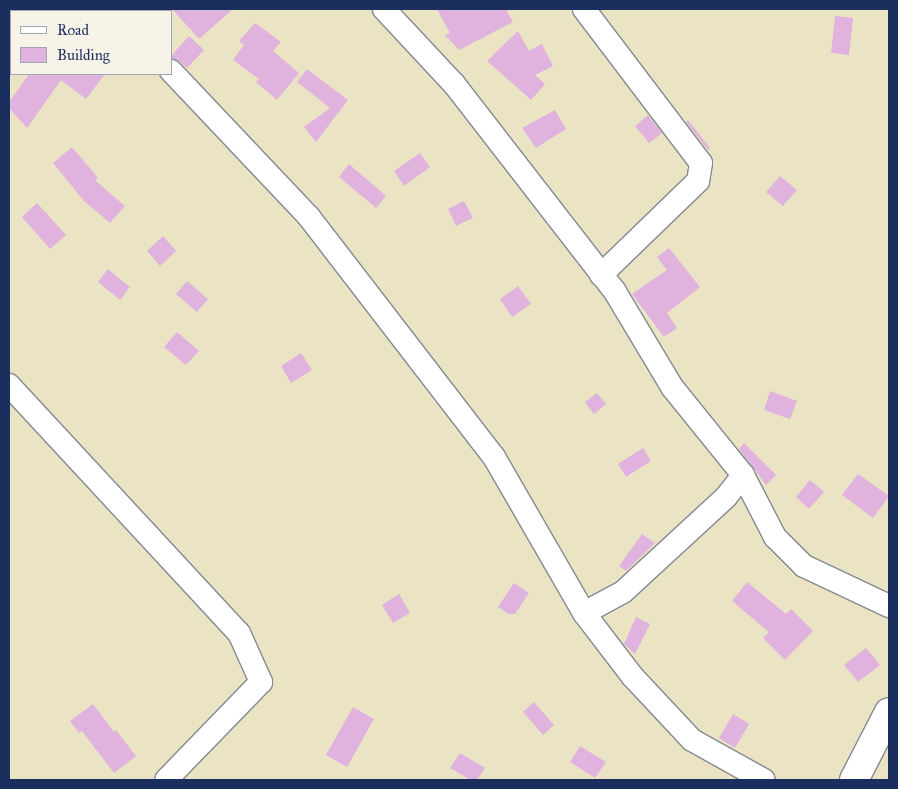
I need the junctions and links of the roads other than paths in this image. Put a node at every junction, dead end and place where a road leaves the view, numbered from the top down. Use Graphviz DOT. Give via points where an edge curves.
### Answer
graph roads {
  1 [pos="384,9"];
  2 [pos="584,9"];
  3 [pos="172,72"];
  4 [pos="601,275"];
  5 [pos="9,385"];
  6 [pos="743,475"];
  7 [pos="889,606"];
  8 [pos="584,614"];
  9 [pos="889,712"];
  10 [pos="166,780"];
  11 [pos="764,780"];
  12 [pos="854,780"];
  1 -- 4 [label="street" via="454,84"];
  2 -- 4 [label="street" via="701,163 698,181"];
  3 -- 8 [label="street" via="310,217 494,457"];
  4 -- 6 [label="street" via="614,290 672,387"];
  5 -- 10 [label="street" via="239,633 261,682"];
  6 -- 7 [label="street" via="775,537 804,566"];
  6 -- 8 [label="street" via="726,497 623,592"];
  8 -- 11 [label="street" via="632,677 692,740"];
  9 -- 12 [label="street"];
}
